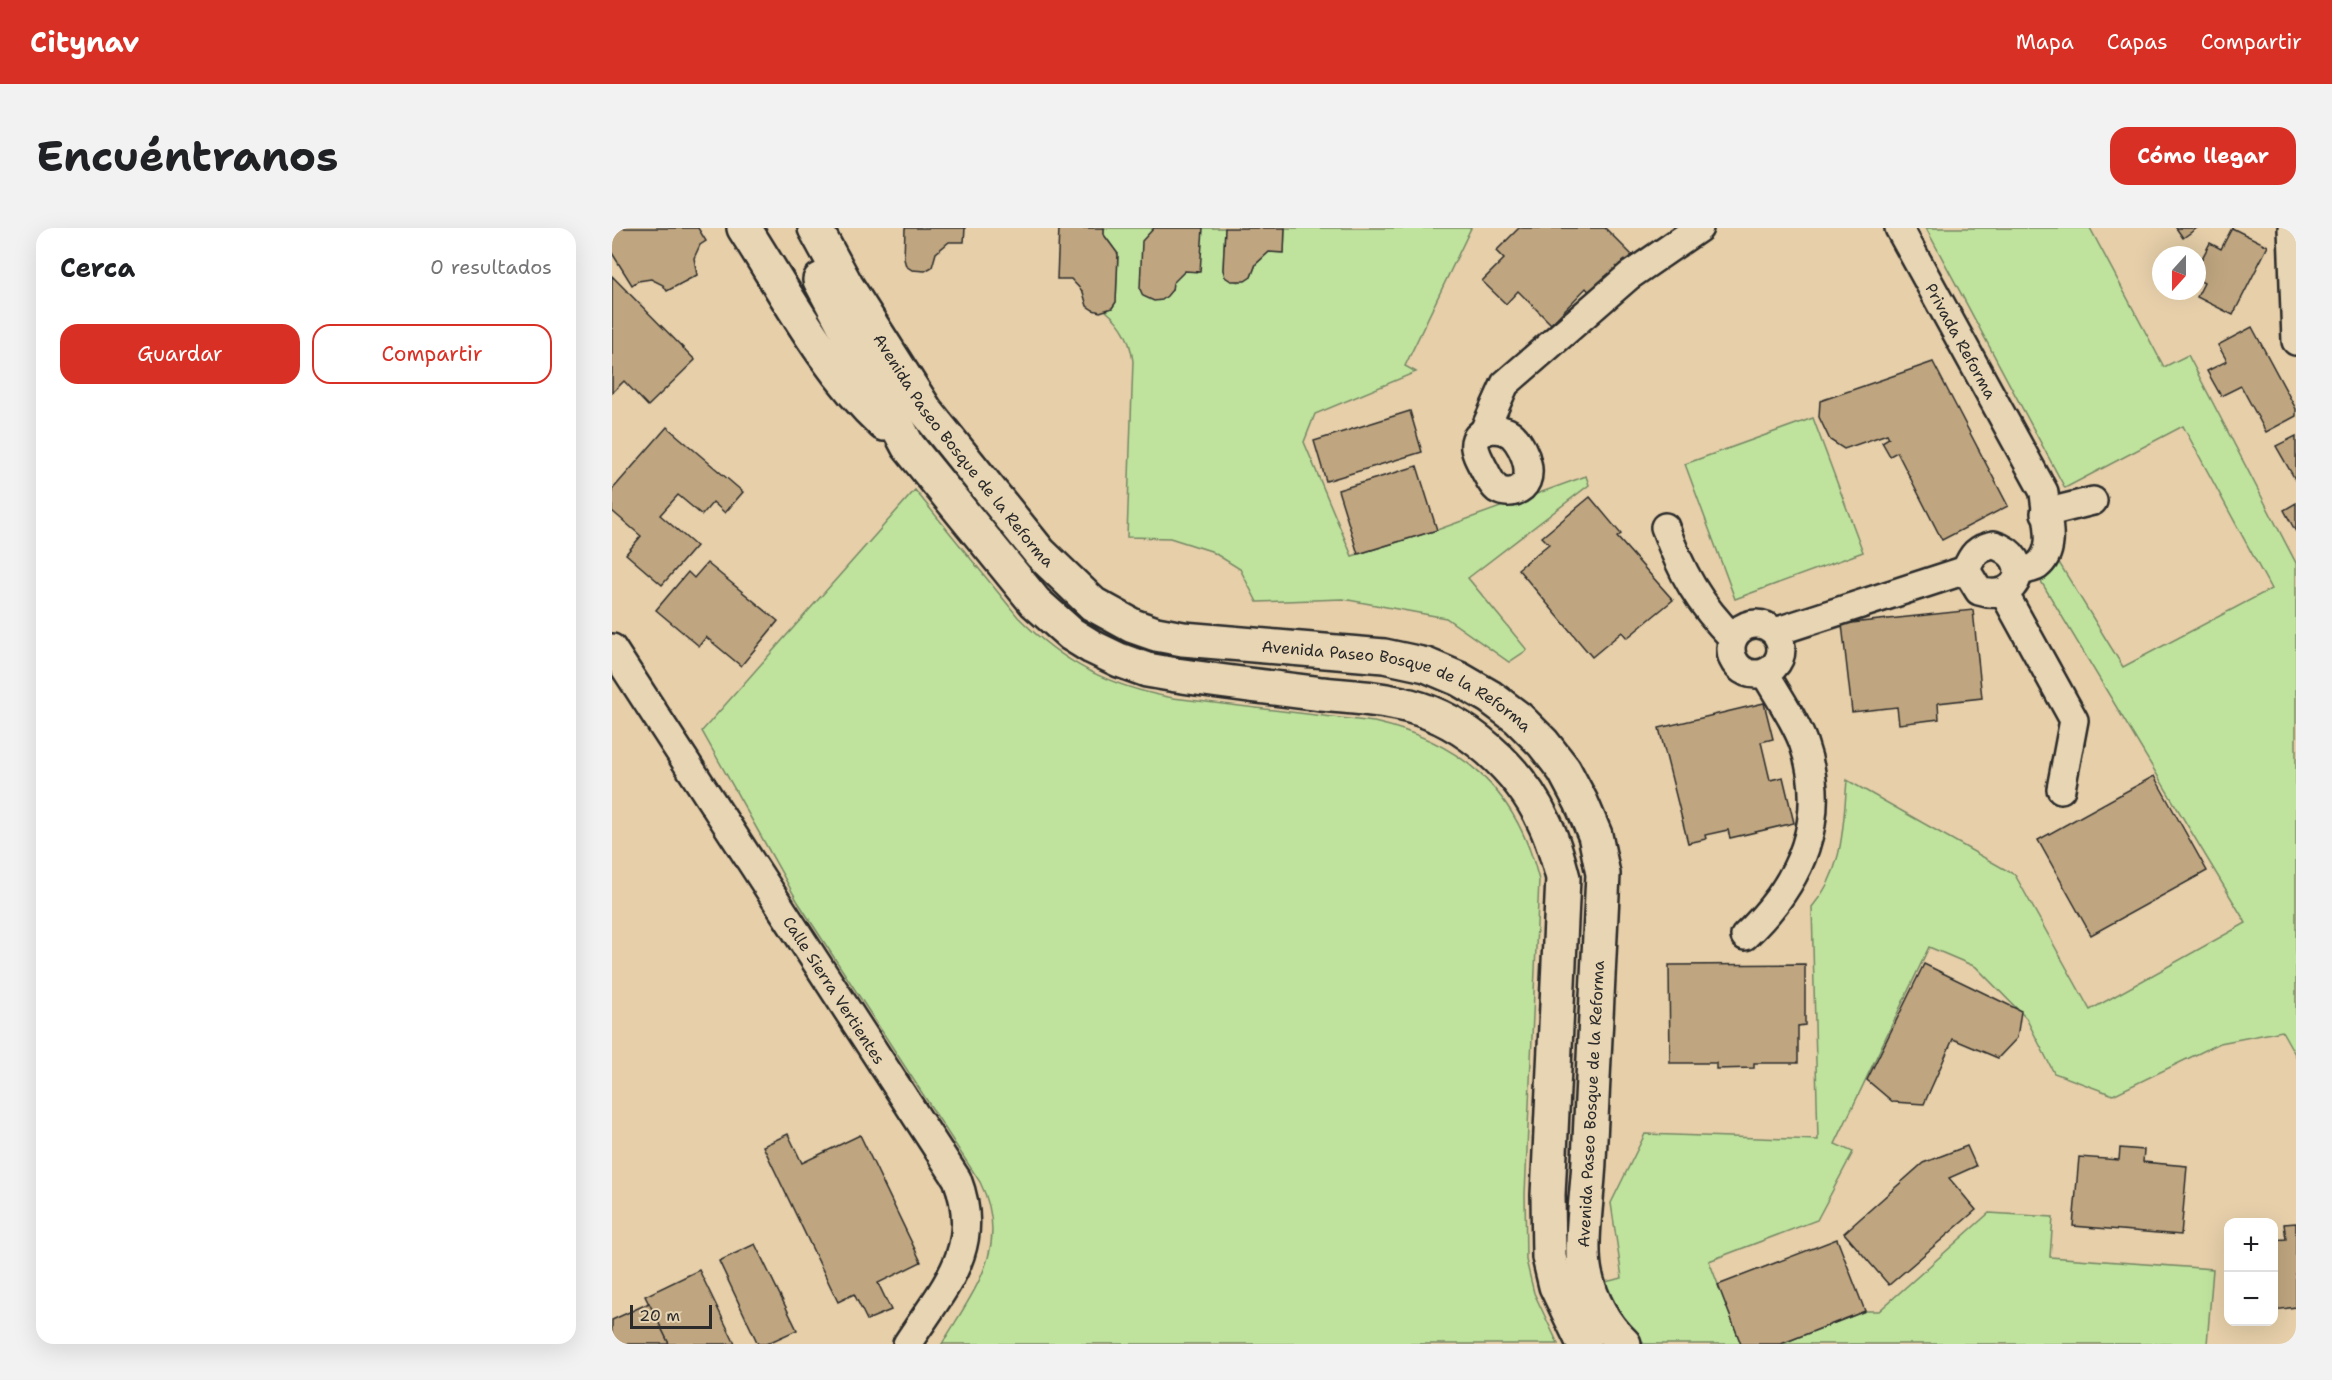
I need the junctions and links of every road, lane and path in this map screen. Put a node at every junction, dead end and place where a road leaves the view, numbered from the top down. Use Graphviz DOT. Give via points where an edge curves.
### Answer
graph roads {
  1 [pos="744,228"];
  2 [pos="792,228"];
  3 [pos="815,228"];
  4 [pos="840,228"];
  5 [pos="1699,228"];
  6 [pos="1899,228"];
  7 [pos="2292,228"];
  8 [pos="2296,341"];
  9 [pos="926,411"];
  10 [pos="1484,431"];
  11 [pos="908,446"];
  12 [pos="2092,501"];
  13 [pos="2045,513"];
  14 [pos="1665,527"];
  15 [pos="1966,570"];
  16 [pos="2010,571"];
  17 [pos="1775,632"];
  18 [pos="1733,638"];
  19 [pos="612,648"];
  20 [pos="1765,673"];
  21 [pos="2061,789"];
  22 [pos="1745,936"];
  23 [pos="907,1344"];
  24 [pos="1584,1344"];
  25 [pos="1624,1344"];
  1 -- 11 [label="main road" via="832,367 868,409"];
  2 -- 11 [label="main road, Avenida Paseo Bosque de la Reforma"];
  3 -- 9 [label="main road, Avenida Paseo Bosque de la Reforma" via="846,285"];
  4 -- 9 [label="main road" via="892,322"];
  5 -- 10 [label="street" via="1629,276 1505,384"];
  6 -- 13 [label="street, Privada Reforma" via="2044,492"];
  7 -- 8 [label="street"];
  9 -- 25 [label="main road, Avenida Paseo Bosque de la Reforma" via="1040,553 1077,591 1110,615 1132,626 1183,639 1384,656 1426,665 1459,679 1518,718 1564,770 1594,836 1603,874 1584,1262 1597,1309"];
  11 -- 24 [label="main road, Avenida Paseo Bosque de la Reforma" via="1035,602 1092,647 1147,670 1378,699 1413,707 1457,728 1510,771 1528,795 1551,839 1563,878 1548,1195 1549,1257 1556,1286"];
  12 -- 13 [label="street"];
  13 -- 16 [label="street" via="2038,528 2019,548"];
  14 -- 18 [label="street" via="1689,584"];
  15 -- 16 [label="street" via="1979,591 1991,595"];
  15 -- 16 [label="street" via="1972,556 1995,545"];
  15 -- 17 [label="street"];
  16 -- 21 [label="street" via="2074,720"];
  17 -- 18 [label="street" via="1758,623 1739,630"];
  17 -- 20 [label="street" via="1782,650 1774,668"];
  18 -- 20 [label="street" via="1732,658 1737,666 1745,672"];
  19 -- 23 [label="street, Calle Sierra Vertientes" via="957,1179 967,1215 963,1252 956,1270"];
  20 -- 22 [label="street" via="1802,739 1811,775 1814,812 1792,879 1779,900"];
}
